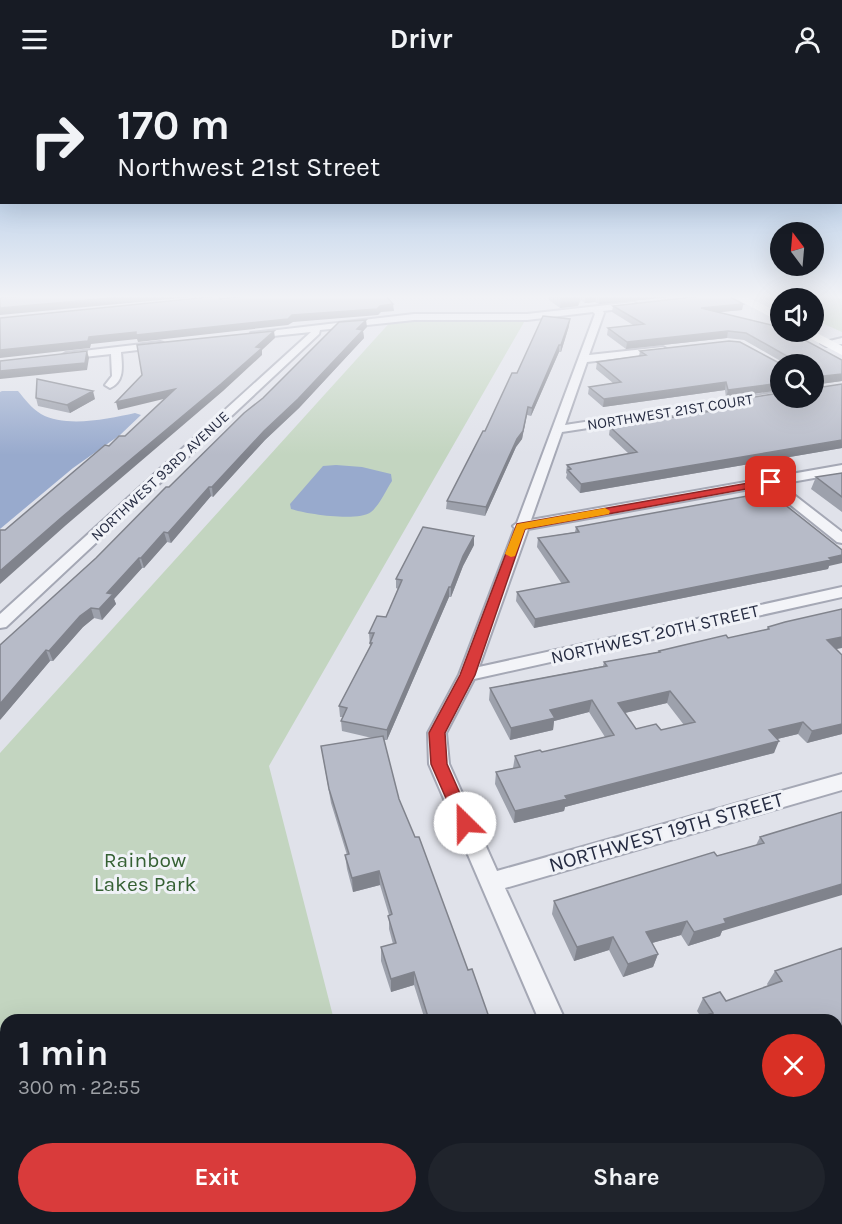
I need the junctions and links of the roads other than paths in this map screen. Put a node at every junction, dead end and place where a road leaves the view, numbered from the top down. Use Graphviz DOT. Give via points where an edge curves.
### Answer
graph roads {
  1 [pos="131,348"];
  2 [pos="298,348"];
  3 [pos="588,348"];
  4 [pos="667,348"];
  5 [pos="116,350"];
  6 [pos="58,357"];
  7 [pos="584,359"];
  8 [pos="111,385"];
  9 [pos="770,397"];
  10 [pos="559,429"];
  11 [pos="842,469"];
  12 [pos="771,482"];
  13 [pos="520,526"];
  14 [pos="842,539"];
  15 [pos="842,592"];
  16 [pos="0,623"];
  17 [pos="468,675"];
  18 [pos="842,782"];
  19 [pos="490,883"];
  20 [pos="549,1014"];
  1 -- 5 [label="street"];
  2 -- 16 [label="street, NORTHWEST 93RD AVENUE"];
  3 -- 7 [label="street"];
  4 -- 7 [label="street"];
  5 -- 6 [label="street"];
  5 -- 8 [label="street" via="117,376"];
  7 -- 10 [label="street"];
  9 -- 10 [label="street, NORTHWEST 21ST COURT"];
  10 -- 13 [label="street"];
  11 -- 12 [label="street"];
  12 -- 13 [label="street"];
  12 -- 14 [label="street"];
  13 -- 17 [label="street"];
  15 -- 17 [label="street, NORTHWEST 20TH STREET"];
  17 -- 19 [label="street" via="437,733 439,764"];
  18 -- 19 [label="street, NORTHWEST 19TH STREET"];
  19 -- 20 [label="street"];
}
